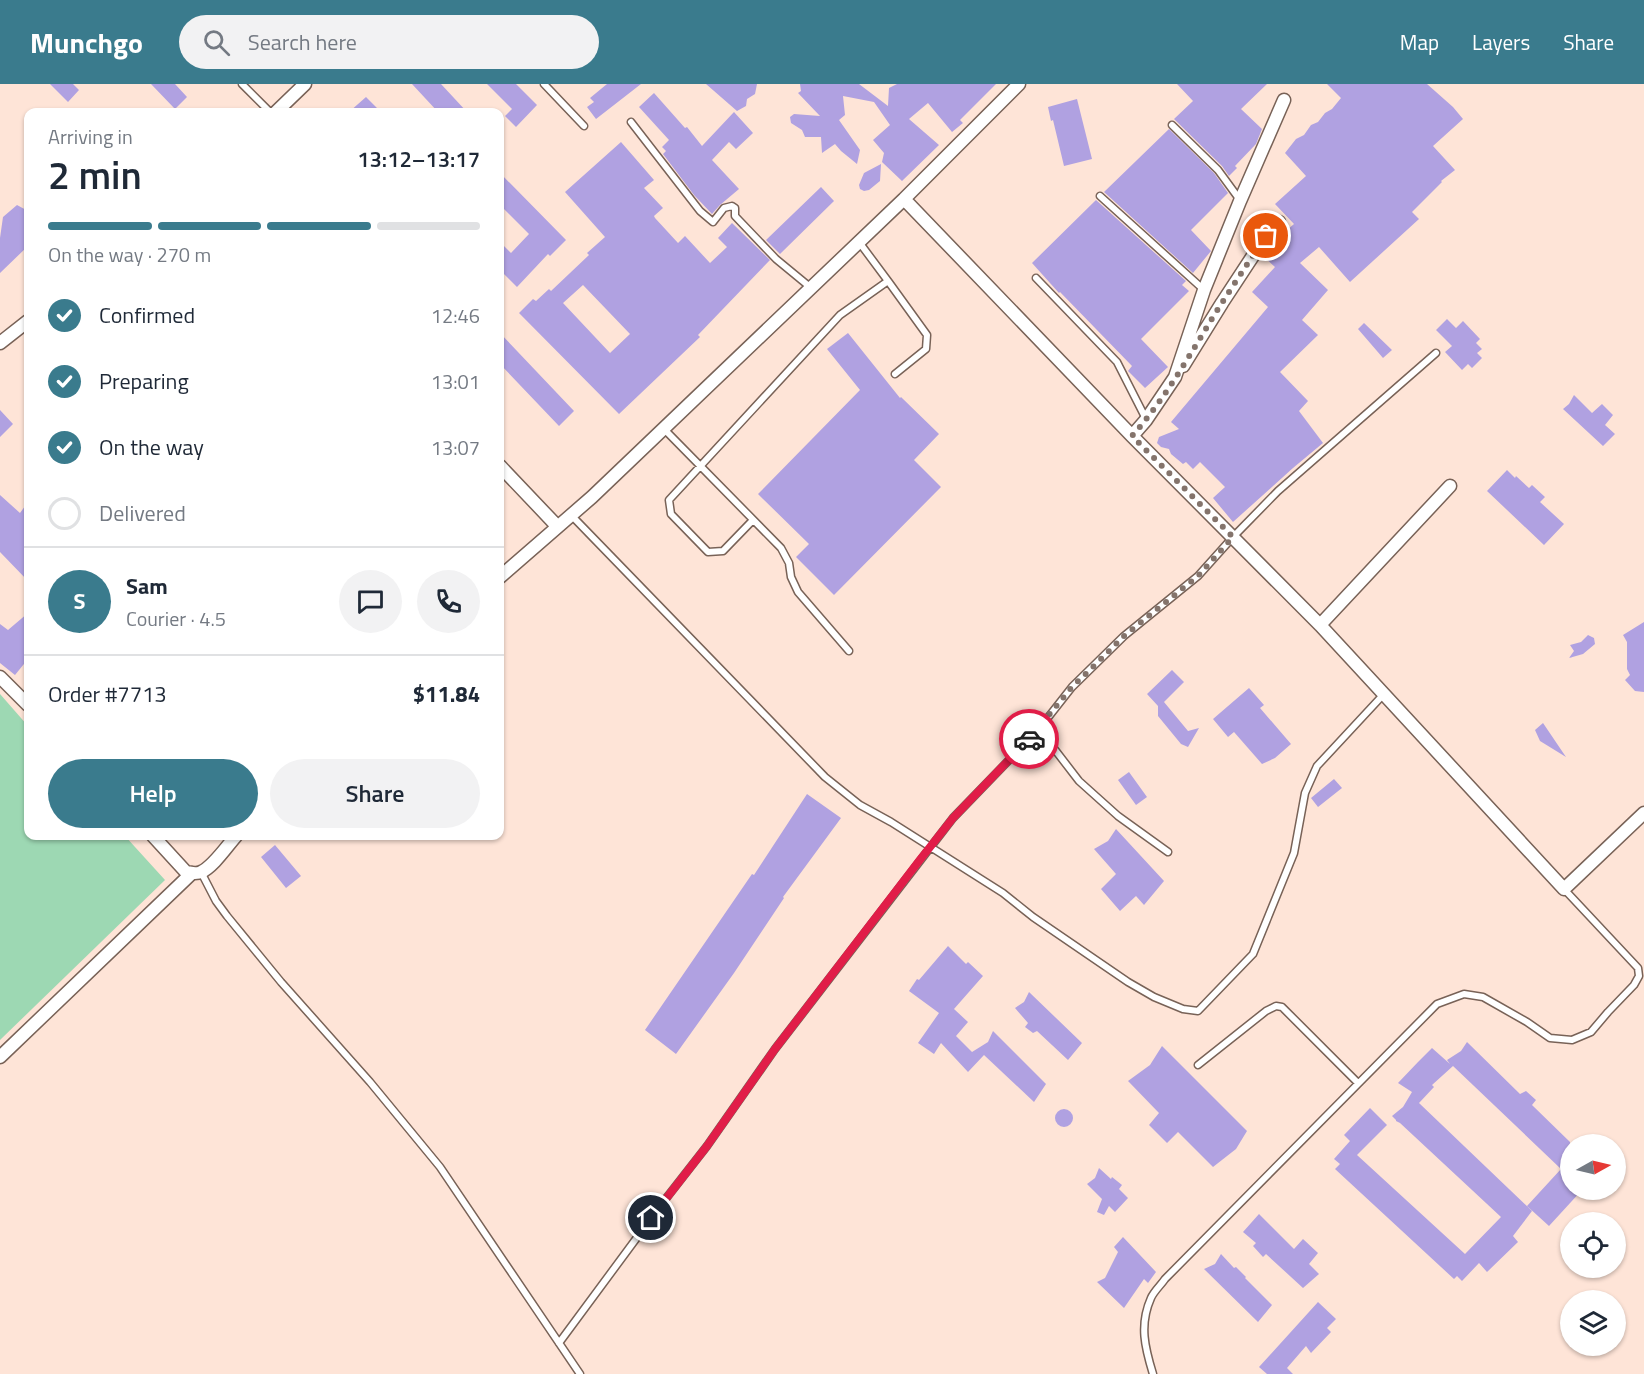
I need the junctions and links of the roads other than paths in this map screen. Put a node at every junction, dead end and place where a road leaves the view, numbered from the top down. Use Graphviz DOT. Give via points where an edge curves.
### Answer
graph roads {
  1 [pos="242,84"];
  2 [pos="305,84"];
  3 [pos="544,84"];
  4 [pos="1019,84"];
  5 [pos="1284,100"];
  6 [pos="266,108"];
  7 [pos="280,108"];
  8 [pos="631,122"];
  9 [pos="1172,125"];
  10 [pos="584,126"];
  11 [pos="1100,196"];
  12 [pos="904,199"];
  13 [pos="1240,201"];
  14 [pos="1279,222"];
  15 [pos="859,242"];
  16 [pos="1036,278"];
  17 [pos="888,281"];
  18 [pos="810,287"];
  19 [pos="1204,290"];
  20 [pos="24,324"];
  21 [pos="0,343"];
  22 [pos="1436,353"];
  23 [pos="895,374"];
  24 [pos="1175,377"];
  25 [pos="1146,420"];
  26 [pos="663,428"];
  27 [pos="1132,436"];
  28 [pos="701,467"];
  29 [pos="504,470"];
  30 [pos="1450,486"];
  31 [pos="570,515"];
  32 [pos="753,520"];
  33 [pos="557,526"];
  34 [pos="1233,537"];
  35 [pos="504,573"];
  36 [pos="1320,625"];
  37 [pos="849,651"];
  38 [pos="0,677"];
  39 [pos="1383,695"];
  40 [pos="24,701"];
  41 [pos="1039,729"];
  42 [pos="1644,813"];
  43 [pos="157,840"];
  44 [pos="233,840"];
  45 [pos="930,847"];
  46 [pos="1168,852"];
  47 [pos="197,872"];
  48 [pos="1564,889"];
  49 [pos="0,1057"];
  50 [pos="1198,1065"];
  51 [pos="1358,1083"];
  52 [pos="559,1343"];
  53 [pos="580,1374"];
  54 [pos="1153,1374"];
  1 -- 6 [label="lane"];
  2 -- 7 [label="street"];
  3 -- 10 [label="lane"];
  4 -- 12 [label="street"];
  5 -- 13 [label="street"];
  8 -- 18 [label="lane" via="700,211 713,222 724,208 735,208 735,216 776,259"];
  9 -- 13 [label="lane" via="1218,170"];
  11 -- 19 [label="lane"];
  12 -- 15 [label="street"];
  12 -- 27 [label="street"];
  13 -- 19 [label="street"];
  14 -- 24 [label="street" via="1221,303"];
  15 -- 17 [label="lane"];
  15 -- 18 [label="street"];
  16 -- 25 [label="lane" via="1117,362"];
  17 -- 23 [label="lane" via="927,335 926,349"];
  17 -- 28 [label="lane" via="840,315"];
  18 -- 26 [label="street"];
  19 -- 24 [label="street"];
  20 -- 21 [label="street"];
  22 -- 34 [label="lane" via="1278,491"];
  24 -- 25 [label="street"];
  25 -- 27 [label="street"];
  26 -- 28 [label="lane"];
  26 -- 31 [label="street"];
  27 -- 34 [label="street"];
  28 -- 32 [label="lane"];
  28 -- 32 [label="lane" via="669,500 671,514 708,552 723,551"];
  29 -- 33 [label="street"];
  30 -- 36 [label="street"];
  31 -- 33 [label="street"];
  31 -- 45 [label="lane" via="825,777 860,805"];
  32 -- 37 [label="lane" via="781,548 798,592"];
  33 -- 35 [label="street"];
  34 -- 36 [label="street"];
  34 -- 41 [label="lane" via="1198,576 1116,643 1072,687"];
  36 -- 39 [label="street"];
  38 -- 40 [label="street"];
  39 -- 45 [label="lane" via="1317,766 1305,793 1294,853 1253,954 1198,1011 1154,998"];
  39 -- 48 [label="street"];
  41 -- 45 [label="lane"];
  41 -- 46 [label="lane" via="1078,781"];
  42 -- 48 [label="street"];
  43 -- 47 [label="street" via="186,872"];
  44 -- 47 [label="street" via="212,864"];
  45 -- 52 [label="lane" via="775,1049"];
  47 -- 49 [label="street"];
  47 -- 52 [label="lane" via="226,916 440,1167"];
  48 -- 51 [label="lane" via="1638,968 1634,985 1591,1032 1572,1040 1550,1038 1483,997 1464,994 1437,1004"];
  50 -- 51 [label="lane" via="1276,1006 1282,1007"];
  51 -- 54 [label="lane" via="1151,1297 1143,1327"];
  52 -- 53 [label="lane"];
}
